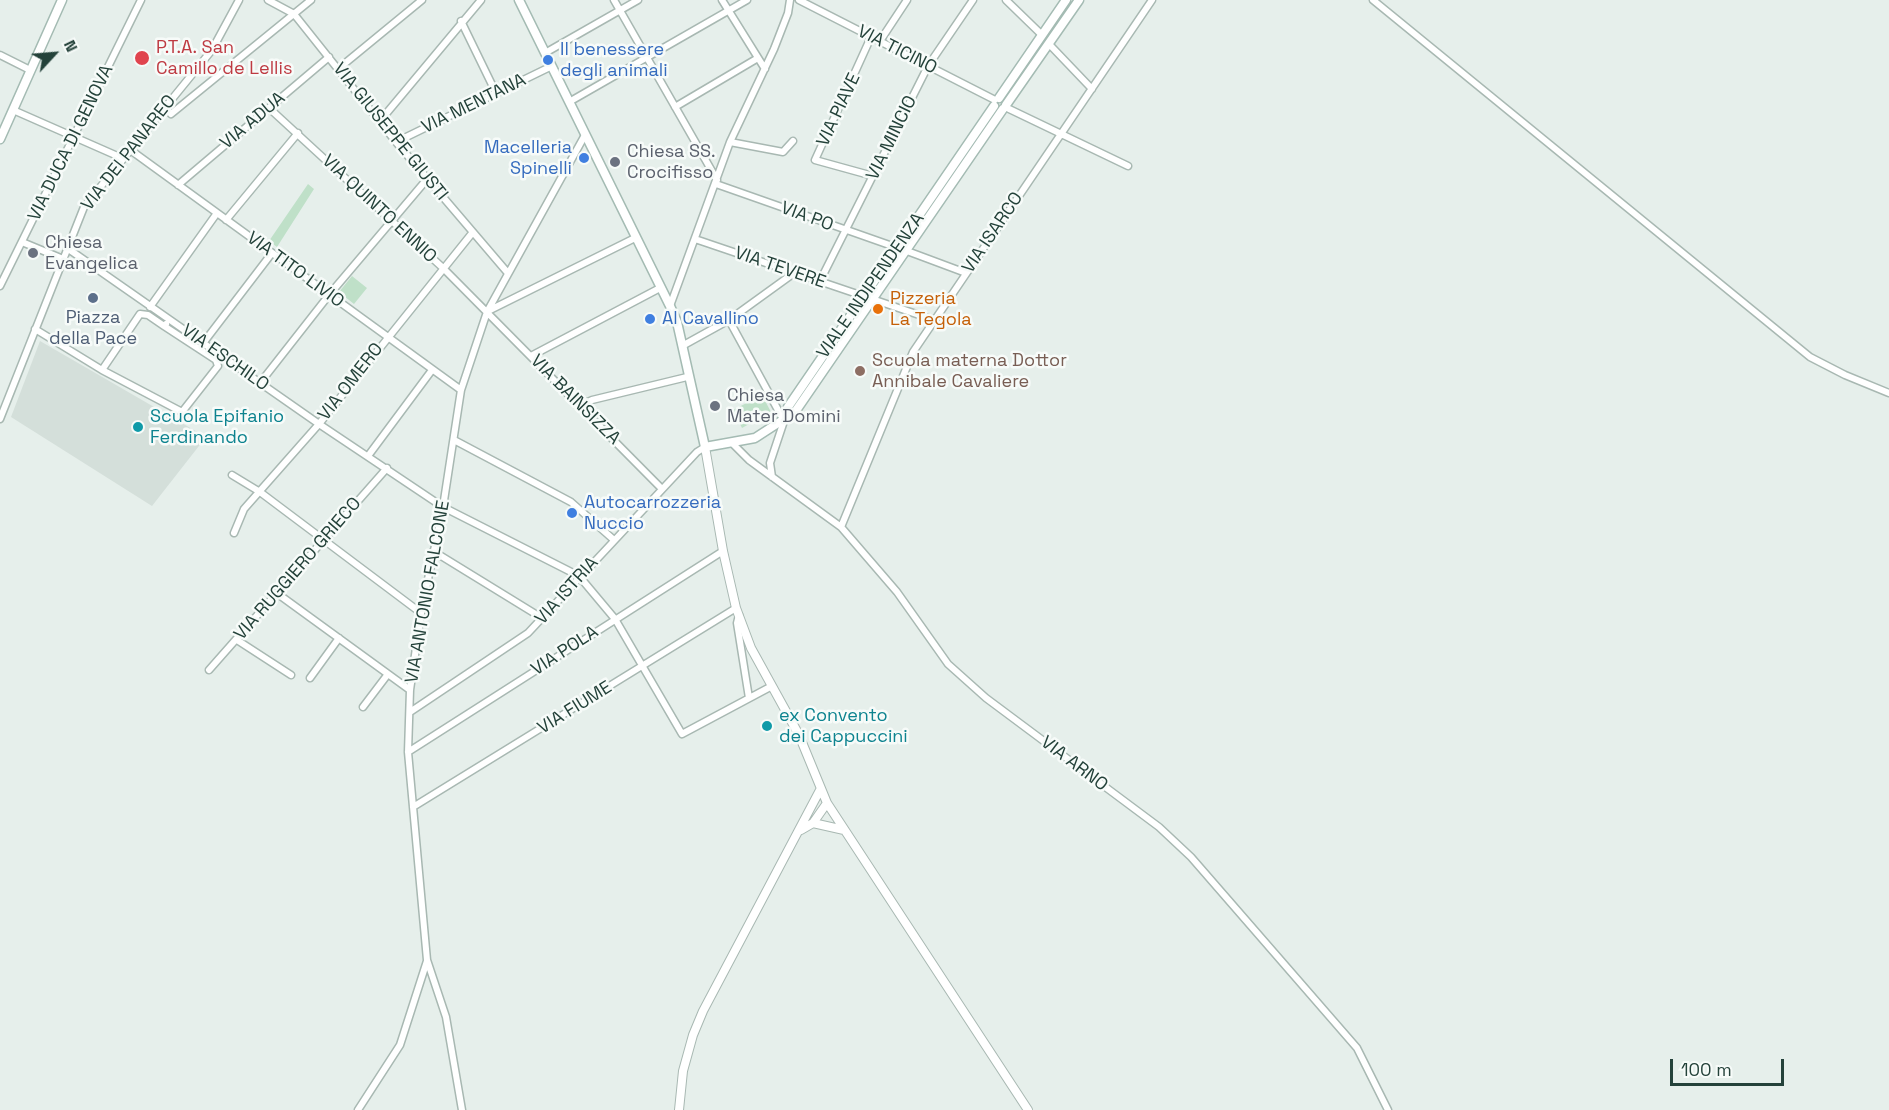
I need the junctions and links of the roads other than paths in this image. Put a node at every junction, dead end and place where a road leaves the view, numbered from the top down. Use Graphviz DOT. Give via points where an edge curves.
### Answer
graph roads {
  1 [pos="62,0"];
  2 [pos="141,0"];
  3 [pos="239,0"];
  4 [pos="268,0"];
  5 [pos="311,0"];
  6 [pos="422,0"];
  7 [pos="481,0"];
  8 [pos="519,0"];
  9 [pos="614,0"];
  10 [pos="638,0"];
  11 [pos="722,0"];
  12 [pos="747,0"];
  13 [pos="790,0"];
  14 [pos="799,0"];
  15 [pos="907,0"];
  16 [pos="973,0"];
  17 [pos="1006,0"];
  18 [pos="1066,0"];
  19 [pos="1079,0"];
  20 [pos="1152,0"];
  21 [pos="1373,0"];
  22 [pos="814,3"];
  23 [pos="620,10"];
  24 [pos="728,11"];
  25 [pos="294,14"];
  26 [pos="461,21"];
  27 [pos="1042,35"];
  28 [pos="872,37"];
  29 [pos="880,41"];
  30 [pos="1049,44"];
  31 [pos="545,53"];
  32 [pos="0,56"];
  33 [pos="646,56"];
  34 [pos="329,57"];
  35 [pos="758,58"];
  36 [pos="552,66"];
  37 [pos="928,66"];
  38 [pos="338,69"];
  39 [pos="765,69"];
  40 [pos="30,70"];
  41 [pos="1092,89"];
  42 [pos="496,93"];
  43 [pos="569,102"];
  44 [pos="1000,104"];
  45 [pos="164,106"];
  46 [pos="675,106"];
  47 [pos="269,108"];
  48 [pos="13,110"];
  49 [pos="380,121"];
  50 [pos="298,133"];
  51 [pos="1062,134"];
  52 [pos="585,135"];
  53 [pos="74,137"];
  54 [pos="0,139"];
  55 [pos="793,141"];
  56 [pos="396,142"];
  57 [pos="730,142"];
  58 [pos="129,149"];
  59 [pos="122,158"];
  60 [pos="1128,166"];
  61 [pos="873,176"];
  62 [pos="428,178"];
  63 [pos="717,182"];
  64 [pos="178,185"];
  65 [pos="217,213"];
  66 [pos="226,220"];
  67 [pos="392,220"];
  68 [pos="845,231"];
  69 [pos="473,232"];
  70 [pos="635,238"];
  71 [pos="695,239"];
  72 [pos="22,242"];
  73 [pos="68,248"];
  74 [pos="902,249"];
  75 [pos="272,253"];
  76 [pos="63,259"];
  77 [pos="443,268"];
  78 [pos="507,272"];
  79 [pos="794,273"];
  80 [pos="966,273"];
  81 [pos="820,281"];
  82 [pos="0,286"];
  83 [pos="660,288"];
  84 [pos="329,295"];
  85 [pos="864,296"];
  86 [pos="873,300"];
  87 [pos="670,306"];
  88 [pos="150,307"];
  89 [pos="488,312"];
  90 [pos="170,320"];
  91 [pos="729,320"];
  92 [pos="934,320"];
  93 [pos="164,326"];
  94 [pos="35,329"];
  95 [pos="387,338"];
  96 [pos="204,342"];
  97 [pos="682,346"];
  98 [pos="531,356"];
  99 [pos="102,370"];
  100 [pos="432,370"];
  101 [pos="687,377"];
  102 [pos="260,383"];
  103 [pos="461,390"];
  104 [pos="1889,393"];
  105 [pos="579,406"];
  106 [pos="0,419"];
  107 [pos="784,421"];
  108 [pos="319,423"];
  109 [pos="454,440"];
  110 [pos="732,443"];
  111 [pos="705,447"];
  112 [pos="368,456"];
  113 [pos="387,468"];
  114 [pos="232,475"];
  115 [pos="772,477"];
  116 [pos="662,489"];
  117 [pos="260,492"];
  118 [pos="443,507"];
  119 [pos="841,527"];
  120 [pos="234,533"];
  121 [pos="614,540"];
  122 [pos="324,542"];
  123 [pos="433,551"];
  124 [pos="723,551"];
  125 [pos="579,576"];
  126 [pos="278,594"];
  127 [pos="738,611"];
  128 [pos="421,613"];
  129 [pos="542,618"];
  130 [pos="615,619"];
  131 [pos="339,638"];
  132 [pos="237,640"];
  133 [pos="642,667"];
  134 [pos="209,670"];
  135 [pos="388,674"];
  136 [pos="291,675"];
  137 [pos="310,678"];
  138 [pos="772,686"];
  139 [pos="410,690"];
  140 [pos="749,698"];
  141 [pos="363,707"];
  142 [pos="410,712"];
  143 [pos="408,752"];
  144 [pos="820,789"];
  145 [pos="828,803"];
  146 [pos="413,807"];
  147 [pos="813,823"];
  148 [pos="801,830"];
  149 [pos="845,831"];
  150 [pos="427,960"];
  151 [pos="358,1110"];
  152 [pos="462,1110"];
  153 [pos="679,1110"];
  154 [pos="1028,1110"];
  155 [pos="1388,1110"];
  1 -- 40 [label="main road"];
  2 -- 53 [label="street, VIA DUCA DI GENOVA"];
  3 -- 45 [label="street, VIA DEI PANAREO" via="212,50"];
  4 -- 25 [label="street, VIA GIUSEPPE GIUSTI"];
  5 -- 25 [label="street"];
  6 -- 38 [label="street"];
  7 -- 26 [label="street"];
  8 -- 31 [label="main road"];
  9 -- 23 [label="street"];
  10 -- 23 [label="street"];
  11 -- 24 [label="street"];
  12 -- 24 [label="street"];
  13 -- 39 [label="street"];
  14 -- 22 [label="street, VIA TICINO"];
  15 -- 29 [label="street"];
  16 -- 37 [label="street, VIA MINCIO"];
  17 -- 27 [label="street"];
  18 -- 27 [label="main road, VIALE INDIPENDENZA"];
  19 -- 30 [label="main road, VIALE INDIPENDENZA"];
  20 -- 41 [label="street, VIA ISARCO"];
  21 -- 104 [label="street" via="1810,357"];
  22 -- 28 [label="street, VIA TICINO"];
  23 -- 31 [label="street"];
  23 -- 33 [label="street"];
  24 -- 33 [label="street"];
  24 -- 35 [label="street"];
  25 -- 34 [label="street, VIA GIUSEPPE GIUSTI"];
  25 -- 45 [label="street" via="171,114"];
  26 -- 42 [label="street"];
  26 -- 49 [label="street"];
  27 -- 44 [label="main road, VIALE INDIPENDENZA"];
  28 -- 29 [label="street, VIA TICINO"];
  28 -- 61 [label="street, VIA PIAVE" via="815,160"];
  29 -- 37 [label="street, VIA TICINO"];
  30 -- 41 [label="street"];
  30 -- 44 [label="main road, VIALE INDIPENDENZA"];
  31 -- 36 [label="main road"];
  32 -- 40 [label="street"];
  33 -- 43 [label="street"];
  33 -- 46 [label="street"];
  34 -- 38 [label="street, VIA GIUSEPPE GIUSTI"];
  34 -- 47 [label="street, VIA ADUA"];
  35 -- 39 [label="street"];
  35 -- 46 [label="street"];
  36 -- 42 [label="street, VIA MENTANA"];
  36 -- 43 [label="main road"];
  37 -- 44 [label="street, VIA TICINO"];
  37 -- 61 [label="street, VIA MINCIO"];
  38 -- 49 [label="street, VIA GIUSEPPE GIUSTI"];
  39 -- 57 [label="street"];
  40 -- 48 [label="main road"];
  41 -- 51 [label="street, VIA ISARCO"];
  42 -- 56 [label="street, VIA MENTANA"];
  43 -- 52 [label="main road"];
  44 -- 51 [label="street, VIA TICINO"];
  44 -- 74 [label="main road, VIALE INDIPENDENZA"];
  45 -- 58 [label="street, VIA DEI PANAREO"];
  46 -- 63 [label="street"];
  47 -- 50 [label="street, VIA QUINTO ENNIO"];
  47 -- 64 [label="street, VIA ADUA"];
  48 -- 53 [label="street"];
  48 -- 54 [label="main road"];
  49 -- 56 [label="street, VIA GIUSEPPE GIUSTI"];
  50 -- 66 [label="street"];
  50 -- 67 [label="street, VIA QUINTO ENNIO"];
  51 -- 60 [label="street, VIA TICINO"];
  51 -- 80 [label="street, VIA ISARCO"];
  52 -- 70 [label="main road"];
  52 -- 78 [label="street, VIA ANTONIO FALCONE"];
  53 -- 59 [label="street"];
  53 -- 72 [label="street, VIA DUCA DI GENOVA"];
  55 -- 57 [label="street" via="783,152"];
  56 -- 62 [label="street, VIA GIUSEPPE GIUSTI"];
  57 -- 63 [label="street"];
  58 -- 59 [label="street, VIA DEI PANAREO"];
  58 -- 64 [label="street, VIA TITO LIVIO"];
  59 -- 73 [label="street, VIA DEI PANAREO" via="84,207"];
  61 -- 68 [label="street, VIA MINCIO"];
  62 -- 67 [label="street"];
  62 -- 69 [label="street, VIA GIUSEPPE GIUSTI"];
  63 -- 68 [label="street, VIA PO"];
  63 -- 71 [label="street"];
  64 -- 65 [label="street, VIA TITO LIVIO"];
  65 -- 66 [label="street, VIA TITO LIVIO"];
  65 -- 88 [label="street"];
  66 -- 75 [label="street, VIA TITO LIVIO"];
  67 -- 77 [label="street, VIA QUINTO ENNIO"];
  67 -- 84 [label="street"];
  68 -- 74 [label="street, VIA PO"];
  68 -- 81 [label="street, VIA MINCIO"];
  69 -- 77 [label="street, VIA OMERO"];
  69 -- 78 [label="street, VIA GIUSEPPE GIUSTI"];
  70 -- 83 [label="main road"];
  70 -- 89 [label="street"];
  71 -- 79 [label="street, VIA TEVERE"];
  71 -- 87 [label="street"];
  72 -- 76 [label="street"];
  72 -- 82 [label="street, VIA DUCA DI GENOVA"];
  73 -- 76 [label="street, VIA DEI PANAREO"];
  73 -- 88 [label="street, VIA ESCHILO"];
  74 -- 80 [label="street, VIA PO"];
  74 -- 85 [label="main road, VIALE INDIPENDENZA"];
  74 -- 86 [label="main road, VIALE INDIPENDENZA"];
  75 -- 84 [label="street, VIA TITO LIVIO"];
  75 -- 96 [label="street"];
  76 -- 94 [label="street, VIA DEI PANAREO"];
  77 -- 89 [label="street, VIA QUINTO ENNIO"];
  77 -- 95 [label="street, VIA OMERO"];
  78 -- 89 [label="street, VIA ANTONIO FALCONE"];
  79 -- 81 [label="street, VIA TEVERE"];
  79 -- 91 [label="street"];
  80 -- 92 [label="street, VIA ISARCO"];
  81 -- 85 [label="street, VIA TEVERE"];
  83 -- 87 [label="main road"];
  83 -- 98 [label="street"];
  84 -- 95 [label="street, VIA TITO LIVIO"];
  84 -- 102 [label="street"];
  85 -- 86 [label="street, VIA TEVERE"];
  85 -- 107 [label="main road, VIALE INDIPENDENZA" via="788,407"];
  86 -- 92 [label="street, VIA TEVERE"];
  86 -- 107 [label="main road, VIALE INDIPENDENZA" via="795,412"];
  87 -- 97 [label="main road"];
  88 -- 90 [label="street, VIA ESCHILO"];
  89 -- 98 [label="street, VIA BAINSIZZA"];
  89 -- 103 [label="street, VIA ANTONIO FALCONE"];
  90 -- 93 [label="street"];
  90 -- 96 [label="street, VIA ESCHILO"];
  91 -- 97 [label="street"];
  91 -- 107 [label="street"];
  92 -- 119 [label="street, VIA ISARCO" via="903,371"];
  93 -- 99 [label="street" via="140,314"];
  93 -- 99 [label="street" via="216,360 218,366 182,412"];
  94 -- 99 [label="street"];
  94 -- 106 [label="street, VIA DEI PANAREO"];
  95 -- 100 [label="street, VIA TITO LIVIO"];
  95 -- 108 [label="street, VIA OMERO"];
  96 -- 102 [label="street, VIA ESCHILO"];
  97 -- 101 [label="main road"];
  98 -- 105 [label="street, VIA BAINSIZZA"];
  100 -- 103 [label="street, VIA TITO LIVIO"];
  100 -- 112 [label="street"];
  101 -- 105 [label="street"];
  101 -- 111 [label="main road"];
  102 -- 108 [label="street, VIA ESCHILO"];
  103 -- 109 [label="street, VIA ANTONIO FALCONE"];
  105 -- 116 [label="street, VIA BAINSIZZA"];
  107 -- 110 [label="main road" via="755,438"];
  107 -- 115 [label="street" via="770,463"];
  108 -- 112 [label="street, VIA ESCHILO"];
  108 -- 117 [label="street, VIA OMERO"];
  109 -- 118 [label="street, VIA ANTONIO FALCONE"];
  109 -- 121 [label="street" via="571,502"];
  110 -- 111 [label="main road"];
  110 -- 115 [label="street, VIA ARNO"];
  111 -- 116 [label="street, VIA ISTRIA"];
  111 -- 124 [label="street"];
  112 -- 113 [label="street, VIA ESCHILO"];
  113 -- 118 [label="street, VIA ESCHILO"];
  113 -- 122 [label="street, VIA RUGGIERO GRIECO"];
  114 -- 117 [label="street"];
  115 -- 119 [label="street, VIA ARNO"];
  116 -- 121 [label="street, VIA ISTRIA"];
  117 -- 120 [label="street, VIA OMERO" via="241,515"];
  117 -- 122 [label="street"];
  118 -- 123 [label="street, VIA ANTONIO FALCONE"];
  118 -- 125 [label="street, VIA ESCHILO"];
  119 -- 155 [label="street, VIA ARNO" via="897,592 948,664 1191,857 1357,1048"];
  121 -- 125 [label="street, VIA ISTRIA"];
  122 -- 126 [label="street, VIA RUGGIERO GRIECO"];
  122 -- 128 [label="street"];
  123 -- 128 [label="street, VIA ANTONIO FALCONE"];
  123 -- 129 [label="street"];
  124 -- 127 [label="street"];
  124 -- 130 [label="street, VIA POLA"];
  125 -- 129 [label="street, VIA ISTRIA"];
  125 -- 130 [label="street"];
  126 -- 131 [label="street"];
  126 -- 132 [label="street, VIA RUGGIERO GRIECO"];
  127 -- 133 [label="street, VIA FIUME"];
  127 -- 138 [label="street" via="751,648"];
  127 -- 140 [label="street"];
  128 -- 139 [label="street, VIA ANTONIO FALCONE"];
  129 -- 142 [label="street, VIA ISTRIA" via="528,633"];
  130 -- 133 [label="street"];
  130 -- 143 [label="street, VIA POLA"];
  131 -- 135 [label="street"];
  131 -- 137 [label="street"];
  132 -- 134 [label="street, VIA RUGGIERO GRIECO"];
  132 -- 136 [label="street"];
  133 -- 140 [label="street" via="682,734"];
  133 -- 146 [label="street, VIA FIUME"];
  135 -- 139 [label="street"];
  135 -- 141 [label="street"];
  138 -- 140 [label="street"];
  138 -- 144 [label="street"];
  139 -- 142 [label="street, VIA ANTONIO FALCONE"];
  142 -- 143 [label="street, VIA ANTONIO FALCONE"];
  143 -- 146 [label="street, VIA ANTONIO FALCONE"];
  144 -- 145 [label="street"];
  144 -- 148 [label="street"];
  145 -- 147 [label="street"];
  145 -- 149 [label="street"];
  146 -- 150 [label="street, VIA ANTONIO FALCONE"];
  147 -- 148 [label="street"];
  147 -- 149 [label="street"];
  148 -- 153 [label="street" via="703,1011 683,1071"];
  149 -- 154 [label="street"];
  150 -- 151 [label="street" via="400,1045"];
  150 -- 152 [label="street, VIA ANTONIO FALCONE" via="446,1017"];
}
